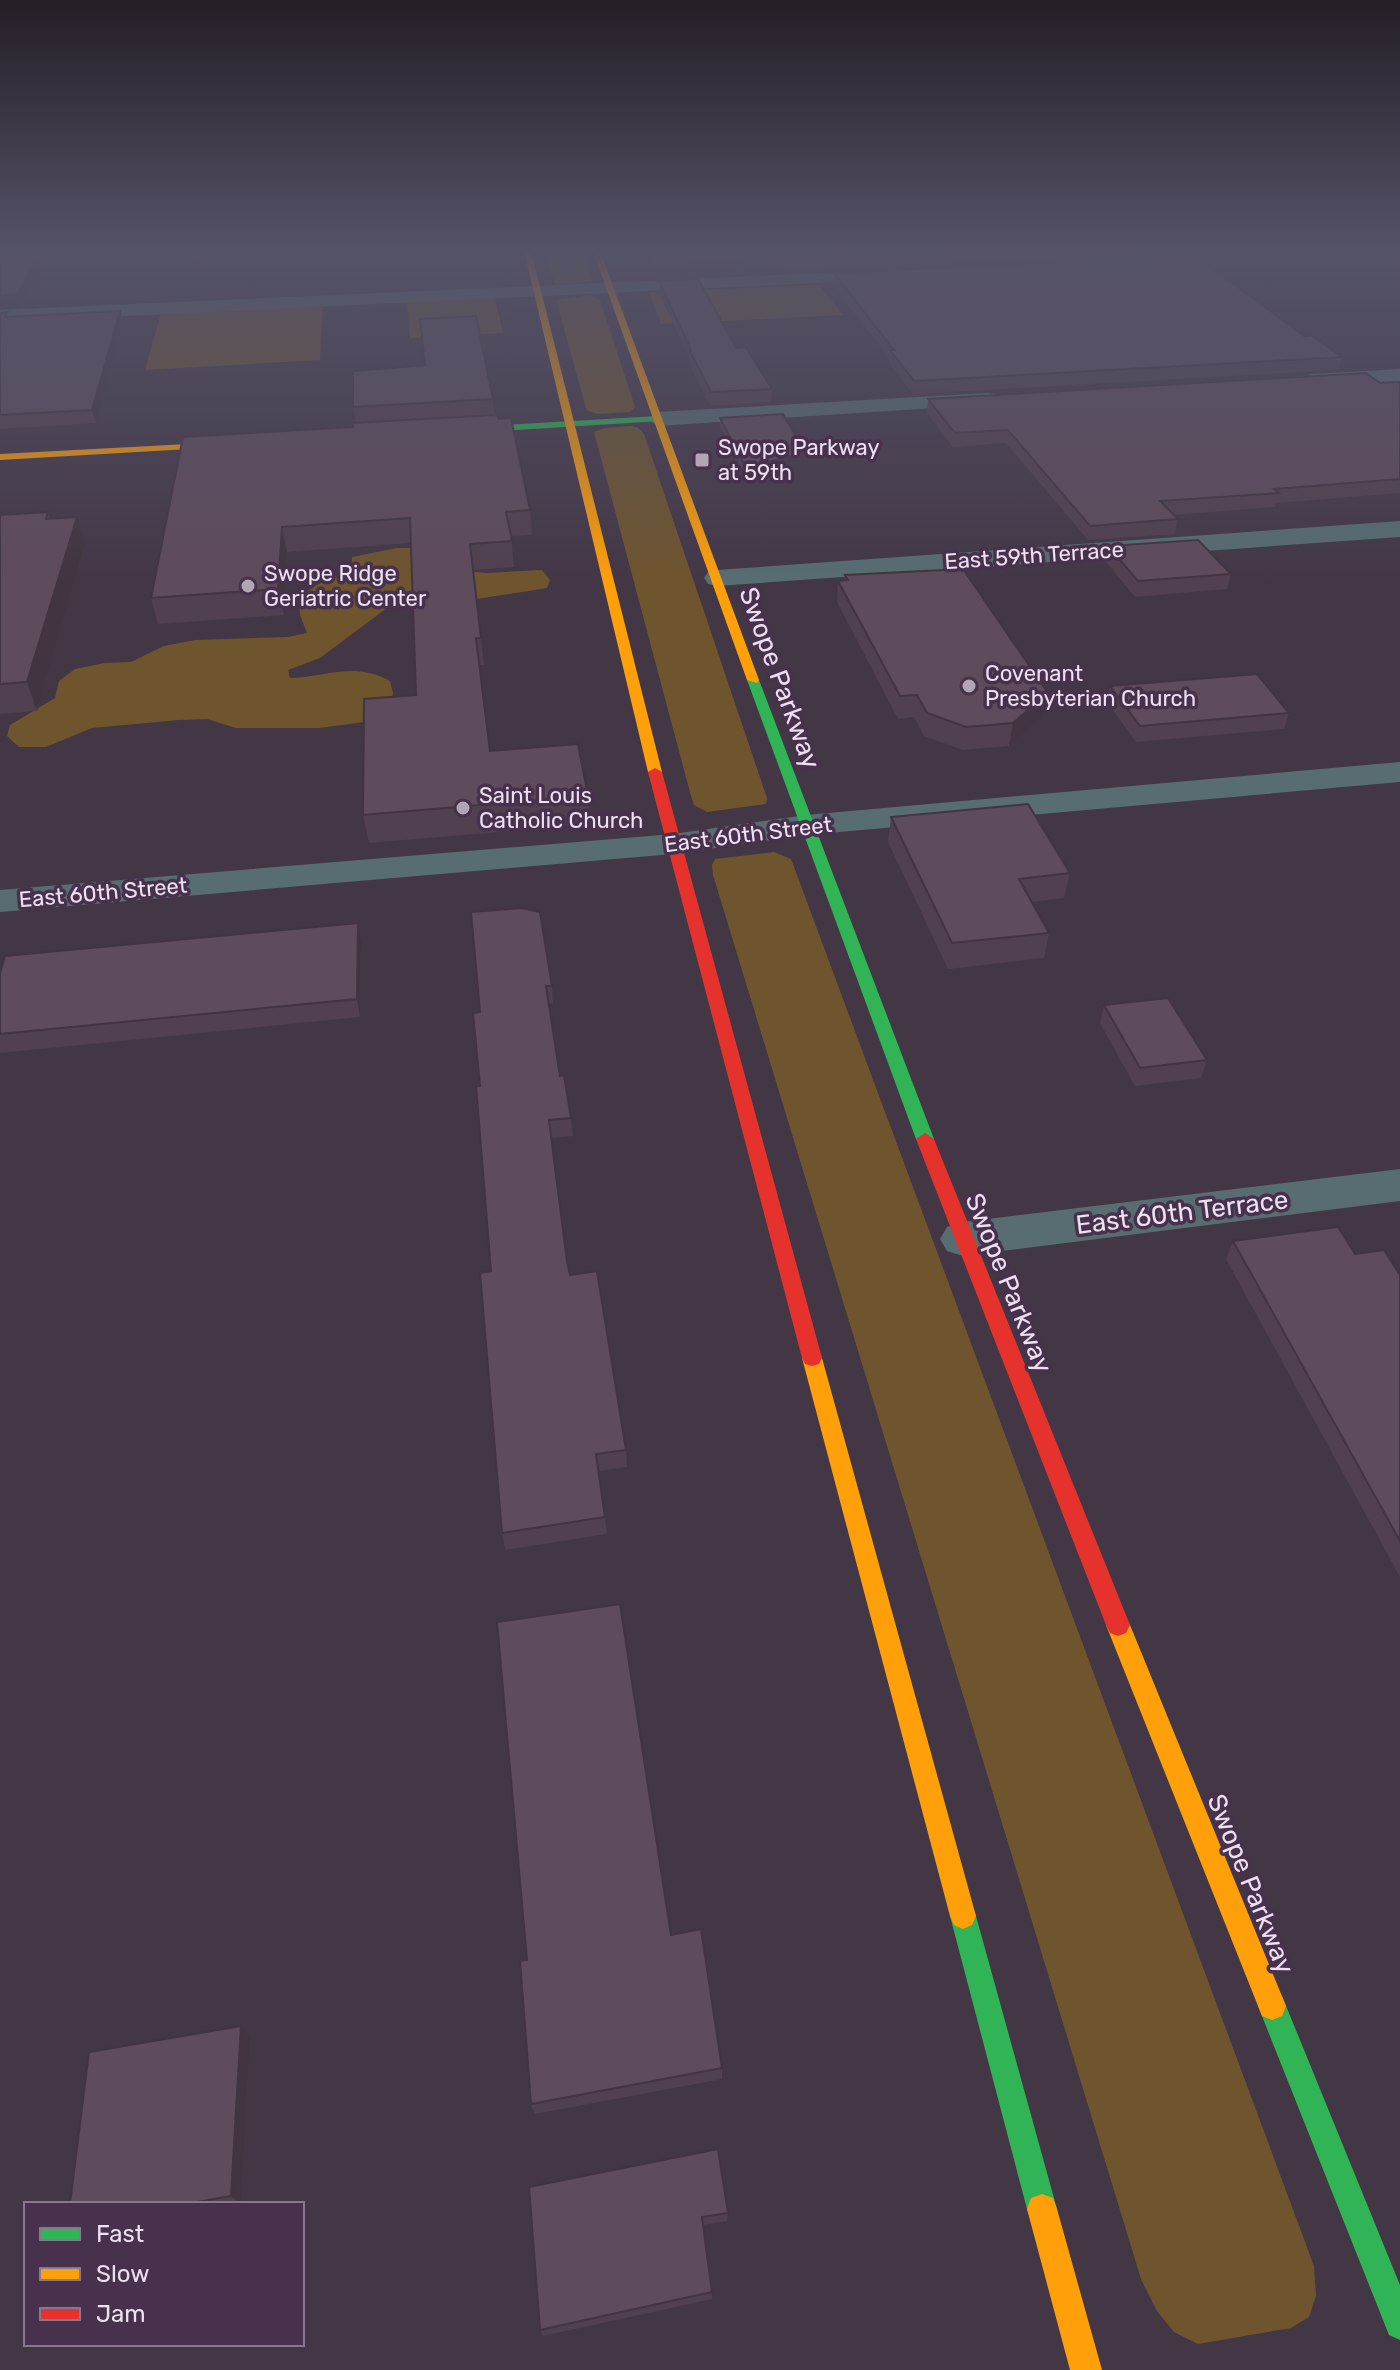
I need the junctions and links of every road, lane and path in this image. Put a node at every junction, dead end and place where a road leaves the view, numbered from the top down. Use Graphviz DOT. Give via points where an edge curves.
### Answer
graph roads {
  1 [pos="554,362"];
  2 [pos="637,362"];
  3 [pos="1400,375"];
  4 [pos="1291,381"];
  5 [pos="1011,398"];
  6 [pos="658,419"];
  7 [pos="570,424"];
  8 [pos="440,431"];
  9 [pos="255,442"];
  10 [pos="0,457"];
  11 [pos="1400,529"];
  12 [pos="717,578"];
  13 [pos="1400,772"];
  14 [pos="806,825"];
  15 [pos="673,844"];
  16 [pos="0,901"];
  17 [pos="1400,1185"];
  18 [pos="963,1239"];
  19 [pos="1400,2324"];
  20 [pos="1086,2370"];
  1 -- 7 [label="main road"];
  2 -- 6 [label="main road, Swope Parkway"];
  3 -- 4 [label="street"];
  5 -- 6 [label="street"];
  6 -- 7 [label="main road"];
  6 -- 12 [label="main road, Swope Parkway"];
  7 -- 8 [label="main road"];
  7 -- 15 [label="main road"];
  9 -- 10 [label="main road"];
  11 -- 12 [label="street, East 59th Terrace"];
  12 -- 14 [label="main road, Swope Parkway"];
  13 -- 14 [label="street, East 60th Street"];
  14 -- 15 [label="street, East 60th Street"];
  14 -- 18 [label="main road, Swope Parkway"];
  15 -- 16 [label="street, East 60th Street"];
  15 -- 20 [label="main road"];
  17 -- 18 [label="street, East 60th Terrace"];
  18 -- 19 [label="main road, Swope Parkway"];
}
